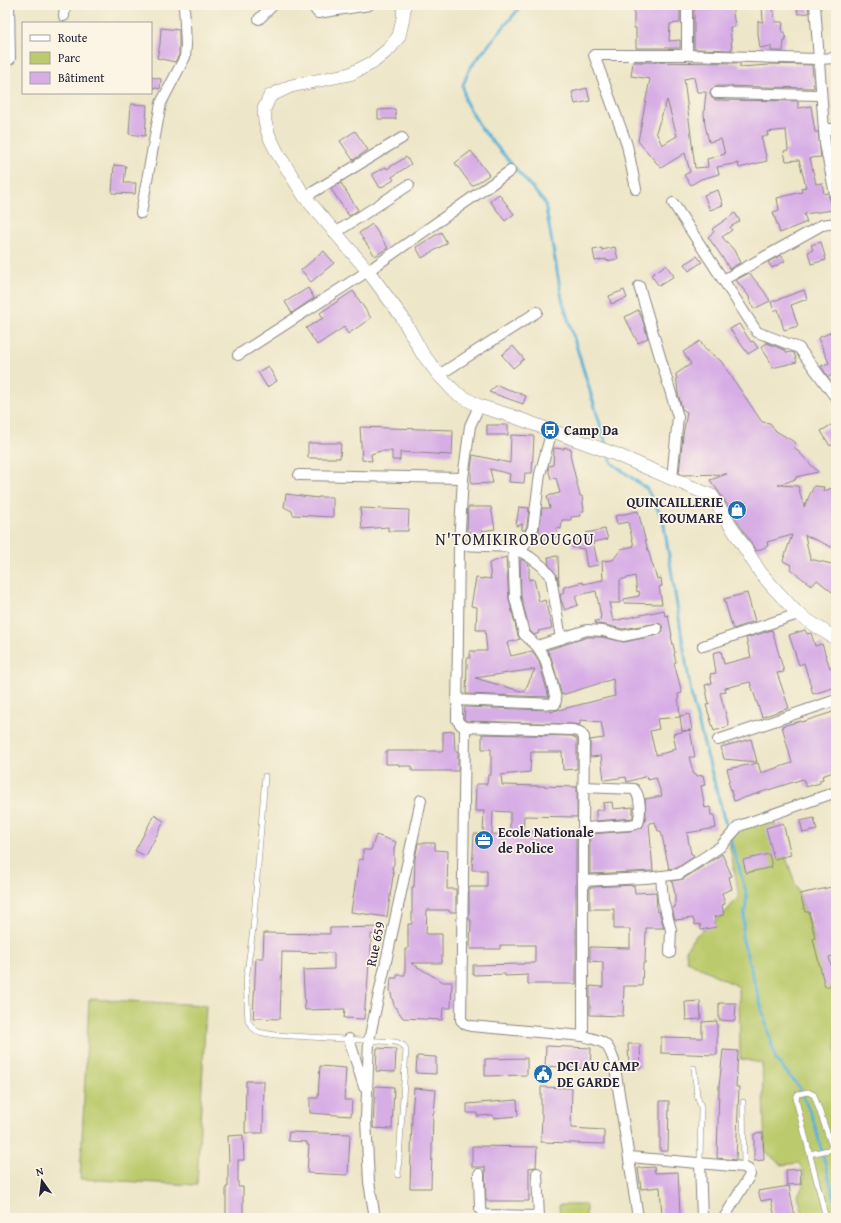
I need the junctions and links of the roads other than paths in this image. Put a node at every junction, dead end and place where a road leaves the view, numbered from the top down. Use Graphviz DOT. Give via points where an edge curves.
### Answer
graph roads {
  1 [pos="9,5"];
  2 [pos="65,5"];
  3 [pos="184,5"];
  4 [pos="273,5"];
  5 [pos="312,5"];
  6 [pos="369,5"];
  7 [pos="404,5"];
  8 [pos="687,5"];
  9 [pos="815,5"];
  10 [pos="64,16"];
  11 [pos="258,19"];
  12 [pos="687,55"];
  13 [pos="836,58"];
  14 [pos="10,59"];
  15 [pos="818,59"];
  16 [pos="716,93"];
  17 [pos="821,95"];
  18 [pos="824,129"];
  19 [pos="836,129"];
  20 [pos="402,138"];
  21 [pos="510,171"];
  22 [pos="409,185"];
  23 [pos="636,189"];
  24 [pos="305,197"];
  25 [pos="836,199"];
  26 [pos="673,203"];
  27 [pos="141,213"];
  28 [pos="836,223"];
  29 [pos="335,233"];
  30 [pos="368,271"];
  31 [pos="723,280"];
  32 [pos="639,286"];
  33 [pos="537,312"];
  34 [pos="238,355"];
  35 [pos="439,375"];
  36 [pos="836,398"];
  37 [pos="479,406"];
  38 [pos="552,430"];
  39 [pos="300,475"];
  40 [pos="463,478"];
  41 [pos="672,479"];
  42 [pos="459,545"];
  43 [pos="517,550"];
  44 [pos="798,614"];
  45 [pos="657,629"];
  46 [pos="561,639"];
  47 [pos="836,639"];
  48 [pos="537,646"];
  49 [pos="704,646"];
  50 [pos="456,700"];
  51 [pos="836,700"];
  52 [pos="466,727"];
  53 [pos="718,740"];
  54 [pos="265,776"];
  55 [pos="584,787"];
  56 [pos="836,792"];
  57 [pos="421,800"];
  58 [pos="583,828"];
  59 [pos="661,876"];
  60 [pos="583,881"];
  61 [pos="670,953"];
  62 [pos="583,1036"];
  63 [pos="349,1039"];
  64 [pos="369,1040"];
  65 [pos="694,1068"];
  66 [pos="367,1096"];
  67 [pos="743,1102"];
  68 [pos="833,1149"];
  69 [pos="810,1154"];
  70 [pos="629,1157"];
  71 [pos="836,1158"];
  72 [pos="700,1163"];
  73 [pos="744,1167"];
  74 [pos="537,1173"];
  75 [pos="479,1174"];
  76 [pos="398,1175"];
  77 [pos="539,1217"];
  78 [pos="375,1218"];
  79 [pos="638,1218"];
  80 [pos="702,1218"];
  81 [pos="724,1218"];
  82 [pos="826,1218"];
  1 -- 14 [label="street"];
  2 -- 10 [label="street"];
  3 -- 27 [label="street" via="185,57 161,102"];
  4 -- 11 [label="street"];
  5 -- 6 [label="street" via="318,13"];
  7 -- 24 [label="street" via="399,36 390,48 372,63 350,74 291,86 270,96 264,109 264,122 278,154"];
  8 -- 12 [label="street"];
  9 -- 15 [label="street"];
  12 -- 15 [label="street"];
  12 -- 23 [label="street" via="594,54 627,145"];
  13 -- 15 [label="street"];
  15 -- 17 [label="street"];
  16 -- 17 [label="street"];
  17 -- 18 [label="street"];
  18 -- 19 [label="street"];
  18 -- 25 [label="street"];
  20 -- 24 [label="street"];
  21 -- 30 [label="street"];
  22 -- 29 [label="street"];
  24 -- 29 [label="street"];
  26 -- 31 [label="street"];
  28 -- 31 [label="street" via="822,225"];
  29 -- 30 [label="street"];
  30 -- 34 [label="street"];
  30 -- 35 [label="street" via="402,317 422,353"];
  31 -- 36 [label="street" via="757,332 799,348"];
  32 -- 41 [label="street" via="678,417"];
  33 -- 35 [label="street"];
  35 -- 37 [label="street" via="456,393"];
  37 -- 38 [label="street"];
  37 -- 40 [label="street" via="470,426"];
  38 -- 41 [label="street"];
  38 -- 43 [label="street" via="540,474 533,528"];
  39 -- 40 [label="street"];
  40 -- 42 [label="street"];
  41 -- 44 [label="street" via="712,496 760,572"];
  42 -- 43 [label="street"];
  42 -- 50 [label="street"];
  43 -- 46 [label="street" via="542,566 551,577"];
  43 -- 48 [label="street" via="515,598 524,634"];
  44 -- 47 [label="street"];
  44 -- 49 [label="street"];
  45 -- 46 [label="street" via="623,636 587,630"];
  46 -- 48 [label="street"];
  48 -- 50 [label="street" via="545,660 556,704"];
  50 -- 52 [label="street" via="457,720"];
  51 -- 53 [label="street"];
  52 -- 55 [label="street" via="580,732 584,737"];
  52 -- 62 [label="street" via="461,1020 470,1026"];
  54 -- 63 [label="lane" via="253,929 246,980 248,1021 258,1032"];
  55 -- 58 [label="street"];
  55 -- 58 [label="street" via="634,789 639,797 640,817 638,823 630,825"];
  56 -- 59 [label="street" via="739,826 720,846 679,874"];
  57 -- 64 [label="street, Rue 659"];
  58 -- 60 [label="street"];
  59 -- 60 [label="street"];
  59 -- 61 [label="street" via="662,900 671,930"];
  60 -- 62 [label="street"];
  62 -- 70 [label="street" via="602,1041 610,1048"];
  63 -- 64 [label="lane"];
  63 -- 66 [label="street, Rue 659"];
  64 -- 66 [label="street, Rue 659"];
  64 -- 76 [label="lane" via="401,1043 406,1050"];
  65 -- 72 [label="lane" via="701,1107"];
  66 -- 78 [label="street, Rue 659" via="369,1182"];
  67 -- 73 [label="lane"];
  68 -- 69 [label="lane"];
  68 -- 69 [label="lane" via="814,1095 808,1092 798,1094 797,1104"];
  68 -- 71 [label="lane"];
  69 -- 82 [label="lane"];
  70 -- 72 [label="street"];
  70 -- 79 [label="street"];
  72 -- 73 [label="street"];
  72 -- 80 [label="street"];
  73 -- 81 [label="street" via="749,1170 750,1175"];
  74 -- 77 [label="street"];
  75 -- 77 [label="street" via="480,1209 484,1215"];
}
